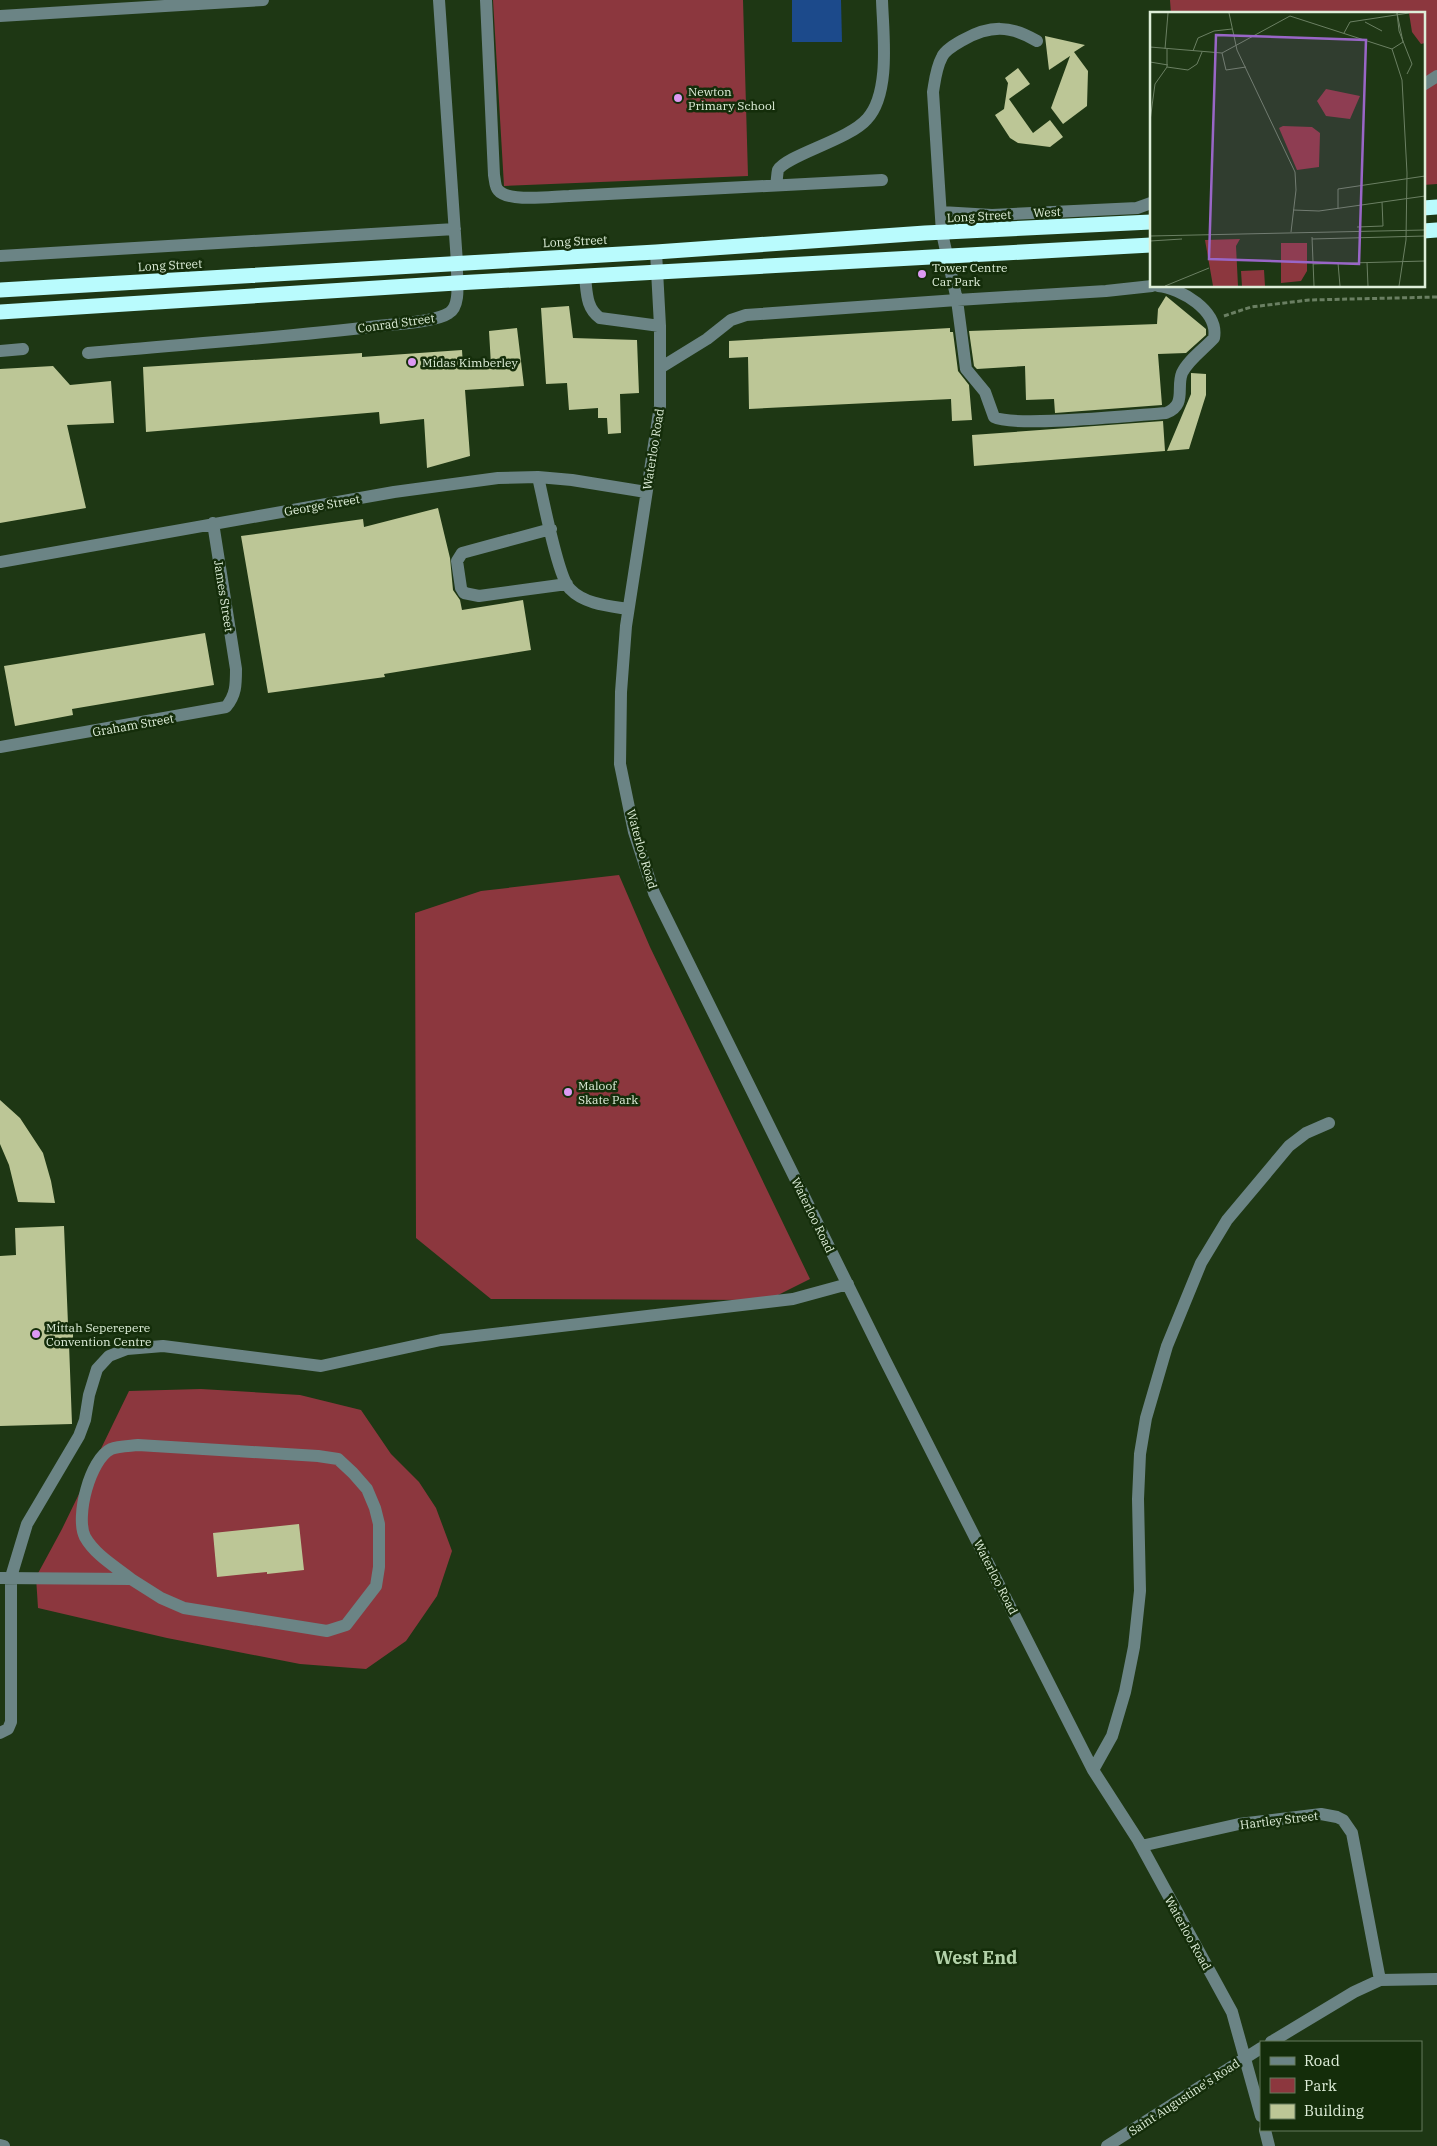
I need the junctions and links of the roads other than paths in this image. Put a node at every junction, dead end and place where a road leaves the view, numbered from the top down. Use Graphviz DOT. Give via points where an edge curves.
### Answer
graph roads {
  1 [pos="263,0"];
  2 [pos="439,0"];
  3 [pos="486,0"];
  4 [pos="882,0"];
  5 [pos="194,2"];
  6 [pos="0,16"];
  7 [pos="1037,41"];
  8 [pos="1437,76"];
  9 [pos="1424,83"];
  10 [pos="882,180"];
  11 [pos="776,186"];
  12 [pos="1150,203"];
  13 [pos="1437,207"];
  14 [pos="1424,208"];
  15 [pos="941,212"];
  16 [pos="1150,222"];
  17 [pos="455,228"];
  18 [pos="1424,230"];
  19 [pos="1437,230"];
  20 [pos="942,232"];
  21 [pos="1150,245"];
  22 [pos="656,252"];
  23 [pos="949,255"];
  24 [pos="0,256"];
  25 [pos="457,263"];
  26 [pos="658,273"];
  27 [pos="585,277"];
  28 [pos="456,283"];
  29 [pos="1150,286"];
  30 [pos="1173,288"];
  31 [pos="0,290"];
  32 [pos="957,300"];
  33 [pos="0,312"];
  34 [pos="660,326"];
  35 [pos="23,349"];
  36 [pos="0,352"];
  37 [pos="88,353"];
  38 [pos="660,368"];
  39 [pos="538,477"];
  40 [pos="646,492"];
  41 [pos="213,523"];
  42 [pos="551,529"];
  43 [pos="0,562"];
  44 [pos="567,584"];
  45 [pos="628,609"];
  46 [pos="236,669"];
  47 [pos="0,747"];
  48 [pos="1329,1123"];
  49 [pos="848,1284"];
  50 [pos="5,1578"];
  51 [pos="131,1579"];
  52 [pos="0,1733"];
  53 [pos="1094,1770"];
  54 [pos="1141,1846"];
  55 [pos="1437,1979"];
  56 [pos="1380,1980"];
  57 [pos="1273,2041"];
  58 [pos="1260,2049"];
  59 [pos="1245,2057"];
  60 [pos="1260,2112"];
  61 [pos="1264,2131"];
  62 [pos="0,2145"];
  63 [pos="4,2146"];
  64 [pos="1107,2146"];
  65 [pos="1269,2146"];
  1 -- 5 [label="street"];
  2 -- 17 [label="street, Conrad Street"];
  3 -- 11 [label="street" via="494,175 497,189 503,194 527,197"];
  4 -- 11 [label="street" via="882,83 868,119 838,140 788,162 778,170"];
  5 -- 6 [label="street"];
  7 -- 15 [label="street" via="1023,33 998,28 978,32 942,55 933,92"];
  8 -- 9 [label="street"];
  10 -- 11 [label="street"];
  12 -- 15 [label="street, West" via="1137,208 1042,213"];
  13 -- 14 [label="highway"];
  15 -- 20 [label="street"];
  16 -- 20 [label="highway, Long Street"];
  17 -- 24 [label="street, Long Street"];
  17 -- 25 [label="street, Conrad Street"];
  18 -- 19 [label="highway"];
  20 -- 22 [label="highway, Long Street"];
  20 -- 23 [label="street"];
  21 -- 23 [label="highway"];
  22 -- 25 [label="highway, Long Street"];
  22 -- 26 [label="street, Waterloo Road"];
  23 -- 26 [label="highway"];
  23 -- 32 [label="street"];
  25 -- 28 [label="street, Conrad Street"];
  25 -- 31 [label="highway, Long Street"];
  26 -- 27 [label="highway"];
  26 -- 34 [label="street, Waterloo Road"];
  27 -- 28 [label="highway"];
  27 -- 34 [label="street" via="588,303 600,318"];
  28 -- 33 [label="highway"];
  28 -- 37 [label="street, Conrad Street" via="455,308 449,314 433,318 294,336"];
  29 -- 32 [label="street"];
  30 -- 32 [label="street" via="1194,301 1212,320 1214,338 1185,369 1181,376 1179,402 1173,411 1166,413 1008,421 994,417 985,392 966,369"];
  32 -- 38 [label="street" via="746,315 731,320"];
  34 -- 38 [label="street, Waterloo Road"];
  35 -- 36 [label="street"];
  38 -- 40 [label="street, Waterloo Road" via="660,406"];
  39 -- 40 [label="street, George Street"];
  39 -- 41 [label="street, George Street" via="498,478 404,491"];
  39 -- 42 [label="street"];
  40 -- 45 [label="street, Waterloo Road"];
  41 -- 43 [label="street, George Street"];
  41 -- 46 [label="street, James Street"];
  42 -- 44 [label="street"];
  42 -- 44 [label="street" via="462,553 456,561 461,588 464,593 479,596"];
  44 -- 45 [label="street" via="569,589 596,603"];
  45 -- 49 [label="street, Waterloo Road" via="621,692 620,764 634,832 654,894"];
  46 -- 47 [label="street, Graham Street" via="236,690 226,707"];
  48 -- 53 [label="street" via="1306,1133 1289,1146 1227,1220 1201,1263 1166,1346 1146,1418 1140,1454 1140,1591 1134,1647 1112,1736"];
  49 -- 50 [label="street" via="793,1299 441,1340 321,1366 163,1346 127,1349 109,1356 97,1370 82,1428 27,1524"];
  49 -- 53 [label="street, Waterloo Road"];
  50 -- 51 [label="street"];
  50 -- 52 [label="street" via="11,1722"];
  51 -- 51 [label="street" via="97,1552 84,1536 86,1486 101,1457 110,1449 138,1445 338,1459 367,1489 376,1508 379,1524 376,1586 358,1612 339,1628 320,1630 184,1608"];
  53 -- 54 [label="street, Waterloo Road"];
  54 -- 56 [label="street, Hartley Street" via="1239,1824 1322,1814 1337,1816 1352,1833"];
  54 -- 59 [label="street, Waterloo Road" via="1232,2012"];
  55 -- 56 [label="street"];
  56 -- 57 [label="street"];
  58 -- 59 [label="street, Saint Augustine's Road"];
  59 -- 60 [label="street, Waterloo Road"];
  59 -- 64 [label="street, Saint Augustine's Road"];
  61 -- 65 [label="street"];
  62 -- 63 [label="street"];
}
